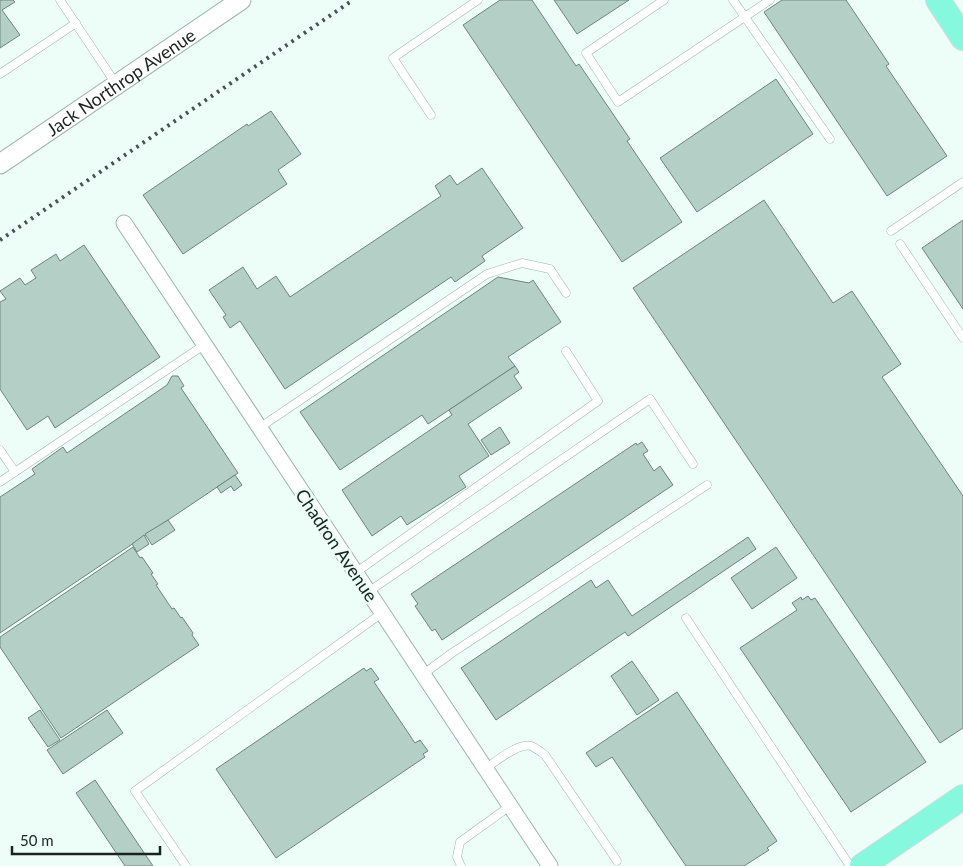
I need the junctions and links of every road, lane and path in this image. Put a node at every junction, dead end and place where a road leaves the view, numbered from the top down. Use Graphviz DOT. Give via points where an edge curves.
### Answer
graph roads {
  1 [pos="60,0"];
  2 [pos="241,0"];
  3 [pos="478,0"];
  4 [pos="664,0"];
  5 [pos="733,0"];
  6 [pos="770,0"];
  7 [pos="938,0"];
  8 [pos="745,17"];
  9 [pos="76,23"];
  10 [pos="963,38"];
  11 [pos="0,74"];
  12 [pos="116,85"];
  13 [pos="431,115"];
  14 [pos="830,139"];
  15 [pos="0,164"];
  16 [pos="963,182"];
  17 [pos="124,223"];
  18 [pos="891,231"];
  19 [pos="900,244"];
  20 [pos="566,293"];
  21 [pos="963,338"];
  22 [pos="204,345"];
  23 [pos="566,351"];
  24 [pos="259,428"];
  25 [pos="0,450"];
  26 [pos="693,464"];
  27 [pos="15,472"];
  28 [pos="0,482"];
  29 [pos="707,485"];
  30 [pos="355,573"];
  31 [pos="368,592"];
  32 [pos="382,613"];
  33 [pos="686,618"];
  34 [pos="422,674"];
  35 [pos="485,769"];
  36 [pos="963,797"];
  37 [pos="510,806"];
  38 [pos="617,861"];
  39 [pos="186,866"];
  40 [pos="461,866"];
  41 [pos="550,866"];
  42 [pos="850,866"];
  43 [pos="862,866"];
  1 -- 9 [label="lane"];
  2 -- 12 [label="street, Jack Northrop Avenue"];
  3 -- 13 [label="lane" via="394,58"];
  4 -- 8 [label="lane" via="586,53 618,102"];
  5 -- 8 [label="lane"];
  6 -- 8 [label="lane"];
  7 -- 10 [label="main road"];
  8 -- 14 [label="lane"];
  9 -- 11 [label="lane"];
  9 -- 12 [label="lane"];
  12 -- 15 [label="street, Jack Northrop Avenue"];
  16 -- 18 [label="lane"];
  17 -- 22 [label="street, Chadron Avenue"];
  19 -- 21 [label="lane"];
  20 -- 24 [label="lane" via="550,269 522,263 487,274"];
  22 -- 24 [label="street, Chadron Avenue"];
  22 -- 27 [label="lane"];
  23 -- 30 [label="lane" via="598,401"];
  24 -- 30 [label="street, Chadron Avenue"];
  25 -- 27 [label="lane"];
  26 -- 31 [label="lane" via="650,399"];
  27 -- 28 [label="lane"];
  29 -- 34 [label="lane"];
  30 -- 31 [label="street, Chadron Avenue"];
  31 -- 32 [label="street, Chadron Avenue"];
  32 -- 34 [label="street, Chadron Avenue"];
  32 -- 39 [label="lane" via="135,791"];
  33 -- 42 [label="lane"];
  34 -- 35 [label="street, Chadron Avenue"];
  35 -- 37 [label="street, Chadron Avenue"];
  35 -- 38 [label="lane" via="524,745 545,755"];
  36 -- 43 [label="main road"];
  37 -- 40 [label="lane" via="460,842 457,857"];
  37 -- 41 [label="street, Chadron Avenue"];
}
